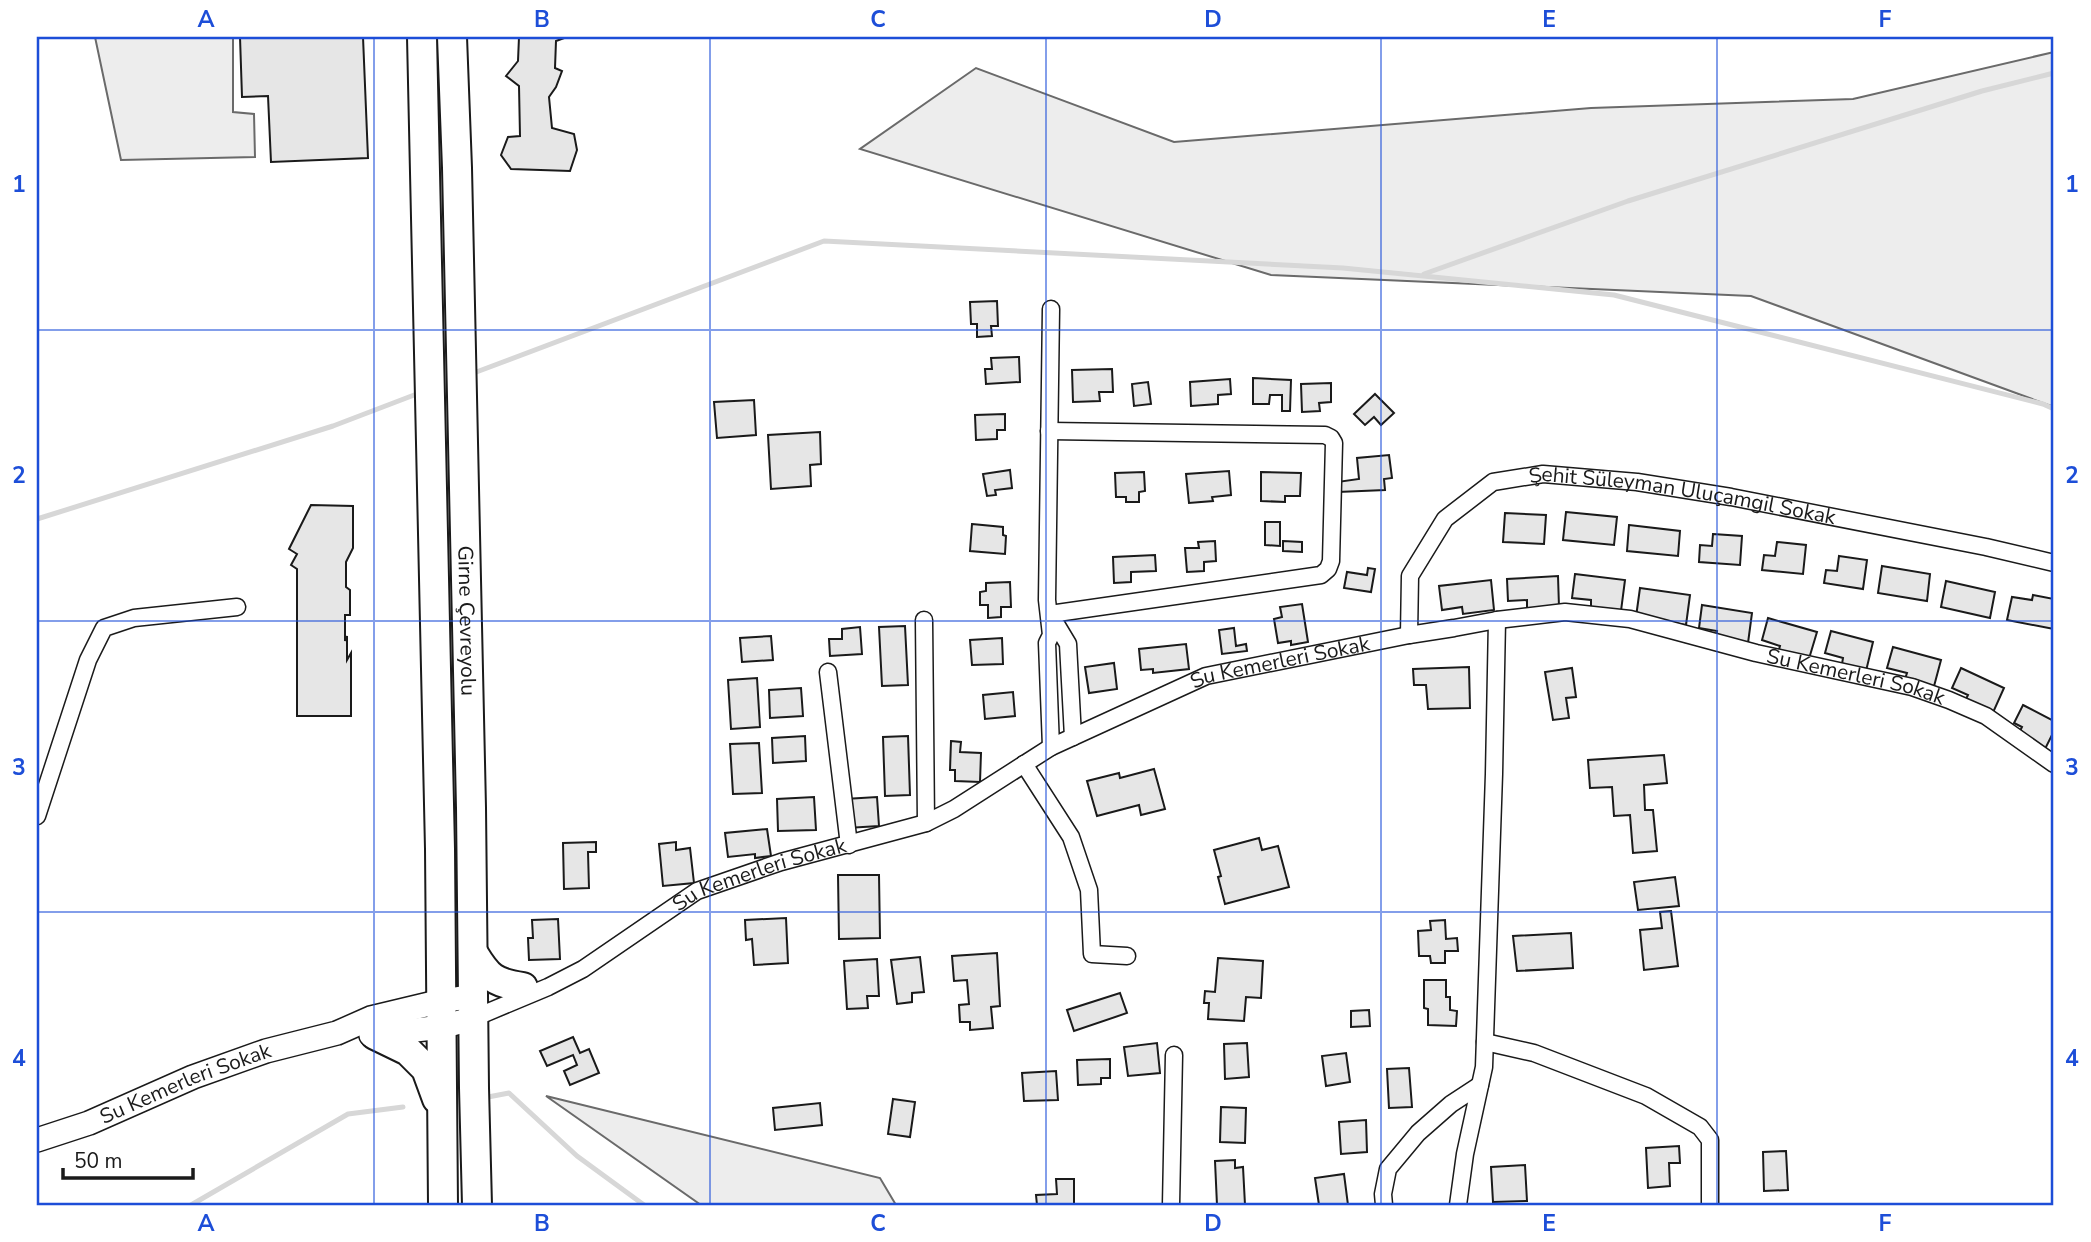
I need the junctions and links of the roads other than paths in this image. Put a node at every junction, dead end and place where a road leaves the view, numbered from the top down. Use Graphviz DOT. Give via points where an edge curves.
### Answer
graph roads {
  1 [pos="422,37"];
  2 [pos="452,37"];
  3 [pos="1051,309"];
  4 [pos="1049,432"];
  5 [pos="2054,564"];
  6 [pos="237,607"];
  7 [pos="1050,614"];
  8 [pos="924,620"];
  9 [pos="1497,620"];
  10 [pos="1409,635"];
  11 [pos="828,672"];
  12 [pos="1073,737"];
  13 [pos="1051,747"];
  14 [pos="1024,764"];
  15 [pos="2054,764"];
  16 [pos="41,792"];
  17 [pos="37,816"];
  18 [pos="926,823"];
  19 [pos="849,845"];
  20 [pos="474,954"];
  21 [pos="1127,957"];
  22 [pos="535,987"];
  23 [pos="474,1007"];
  24 [pos="442,1014"];
  25 [pos="337,1033"];
  26 [pos="375,1035"];
  27 [pos="1485,1042"];
  28 [pos="1174,1055"];
  29 [pos="1480,1085"];
  30 [pos="442,1115"];
  31 [pos="37,1140"];
  32 [pos="443,1205"];
  33 [pos="477,1205"];
  34 [pos="1171,1205"];
  35 [pos="1384,1205"];
  36 [pos="1458,1205"];
  37 [pos="1710,1205"];
  1 -- 24 [label="highway, Girne Çevreyolu"];
  2 -- 20 [label="highway, Girne Çevreyolu"];
  3 -- 4 [label="street"];
  4 -- 7 [label="street"];
  4 -- 7 [label="street" via="1325,435 1334,443 1331,561 1321,575"];
  5 -- 10 [label="street, Şehit Süleyman Uluçamgil Sokak" via="1731,497 1543,474 1493,482 1444,519 1410,576"];
  6 -- 16 [label="street" via="134,618 104,628"];
  7 -- 12 [label="street" via="1069,644"];
  7 -- 13 [label="street" via="1051,635 1046,643"];
  8 -- 18 [label="street"];
  9 -- 10 [label="street, Su Kemerleri Sokak"];
  9 -- 15 [label="street, Su Kemerleri Sokak" via="1565,612 1630,619 1756,653 1912,687 1986,716"];
  9 -- 27 [label="street"];
  10 -- 12 [label="street, Su Kemerleri Sokak" via="1206,676"];
  11 -- 19 [label="street"];
  12 -- 13 [label="street, Su Kemerleri Sokak"];
  13 -- 14 [label="street, Su Kemerleri Sokak"];
  14 -- 18 [label="street, Su Kemerleri Sokak"];
  14 -- 21 [label="street" via="1071,837 1089,890 1093,954"];
  16 -- 17 [label="street"];
  18 -- 19 [label="street, Su Kemerleri Sokak"];
  19 -- 22 [label="street, Su Kemerleri Sokak" via="697,891 583,969"];
  20 -- 22 [label="highway" via="487,975 503,985"];
  20 -- 23 [label="highway, Girne Çevreyolu"];
  22 -- 23 [label="street"];
  22 -- 23 [label="street"];
  23 -- 24 [label="street"];
  23 -- 33 [label="highway, Girne Çevreyolu"];
  24 -- 25 [label="street" via="372,1018"];
  24 -- 26 [label="street"];
  24 -- 30 [label="highway, Girne Çevreyolu"];
  25 -- 26 [label="street"];
  25 -- 31 [label="street, Su Kemerleri Sokak" via="266,1051 193,1077 89,1123"];
  26 -- 30 [label="highway" via="408,1051 426,1069"];
  27 -- 29 [label="street"];
  27 -- 37 [label="street" via="1534,1054 1646,1096 1700,1127 1710,1140"];
  28 -- 34 [label="street"];
  29 -- 35 [label="street" via="1418,1133 1388,1169"];
  29 -- 36 [label="street"];
  30 -- 32 [label="highway, Girne Çevreyolu"];
}
